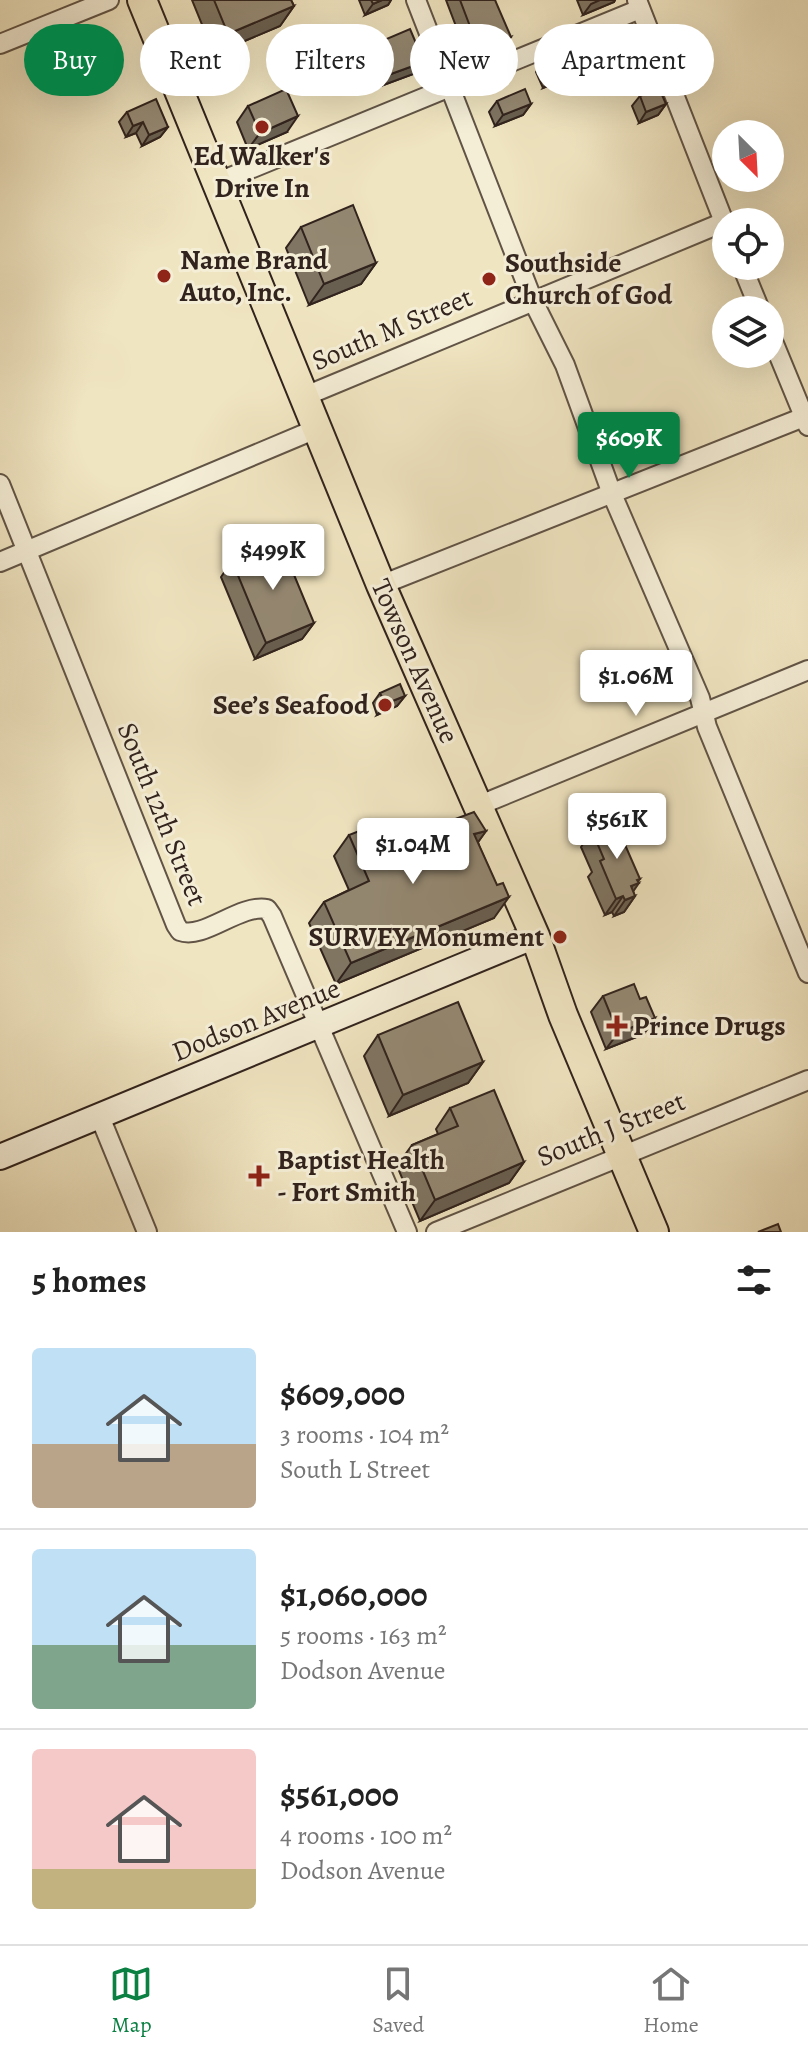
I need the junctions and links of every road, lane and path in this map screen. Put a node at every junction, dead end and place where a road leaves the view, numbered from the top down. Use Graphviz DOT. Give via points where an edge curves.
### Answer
graph roads {
  1 [pos="109,0"];
  2 [pos="142,0"];
  3 [pos="416,0"];
  4 [pos="638,4"];
  5 [pos="426,24"];
  6 [pos="0,44"];
  7 [pos="518,57"];
  8 [pos="427,96"];
  9 [pos="455,96"];
  10 [pos="216,183"];
  11 [pos="719,208"];
  12 [pos="712,229"];
  13 [pos="533,301"];
  14 [pos="784,368"];
  15 [pos="303,397"];
  16 [pos="806,422"];
  17 [pos="316,429"];
  18 [pos="0,484"];
  19 [pos="612,494"];
  20 [pos="27,550"];
  21 [pos="0,562"];
  22 [pos="381,585"];
  23 [pos="808,670"];
  24 [pos="703,713"];
  25 [pos="480,805"];
  26 [pos="535,936"];
  27 [pos="808,973"];
  28 [pos="319,1027"];
  29 [pos="808,1080"];
  30 [pos="100,1117"];
  31 [pos="621,1154"];
  32 [pos="0,1157"];
  33 [pos="147,1232"];
  34 [pos="407,1232"];
  35 [pos="436,1232"];
  36 [pos="654,1232"];
  1 -- 6 [label="street"];
  2 -- 10 [label="main road, Towson Avenue"];
  3 -- 5 [label="street"];
  4 -- 7 [label="street"];
  4 -- 11 [label="street"];
  8 -- 10 [label="street"];
  9 -- 13 [label="street"];
  10 -- 15 [label="main road, Towson Avenue"];
  12 -- 13 [label="street, South M Street"];
  13 -- 15 [label="street, South M Street"];
  13 -- 19 [label="street" via="565,365"];
  14 -- 16 [label="street"];
  15 -- 17 [label="main road, Towson Avenue"];
  16 -- 19 [label="street"];
  17 -- 20 [label="street"];
  17 -- 22 [label="main road, Towson Avenue"];
  18 -- 20 [label="street, South 12th Street"];
  19 -- 22 [label="street"];
  19 -- 24 [label="street"];
  20 -- 21 [label="street"];
  20 -- 28 [label="street, South 12th Street" via="176,925 191,933 254,908 267,909"];
  22 -- 25 [label="main road, Towson Avenue"];
  23 -- 24 [label="street"];
  24 -- 25 [label="street"];
  24 -- 27 [label="street"];
  25 -- 26 [label="main road, Towson Avenue"];
  26 -- 28 [label="street, Dodson Avenue"];
  26 -- 31 [label="main road, Towson Avenue"];
  28 -- 30 [label="street, Dodson Avenue"];
  28 -- 34 [label="street, South 12th Street"];
  29 -- 31 [label="street, South J Street"];
  30 -- 32 [label="street, Dodson Avenue"];
  30 -- 33 [label="street"];
  31 -- 35 [label="street, South J Street"];
  31 -- 36 [label="main road, Towson Avenue"];
}
